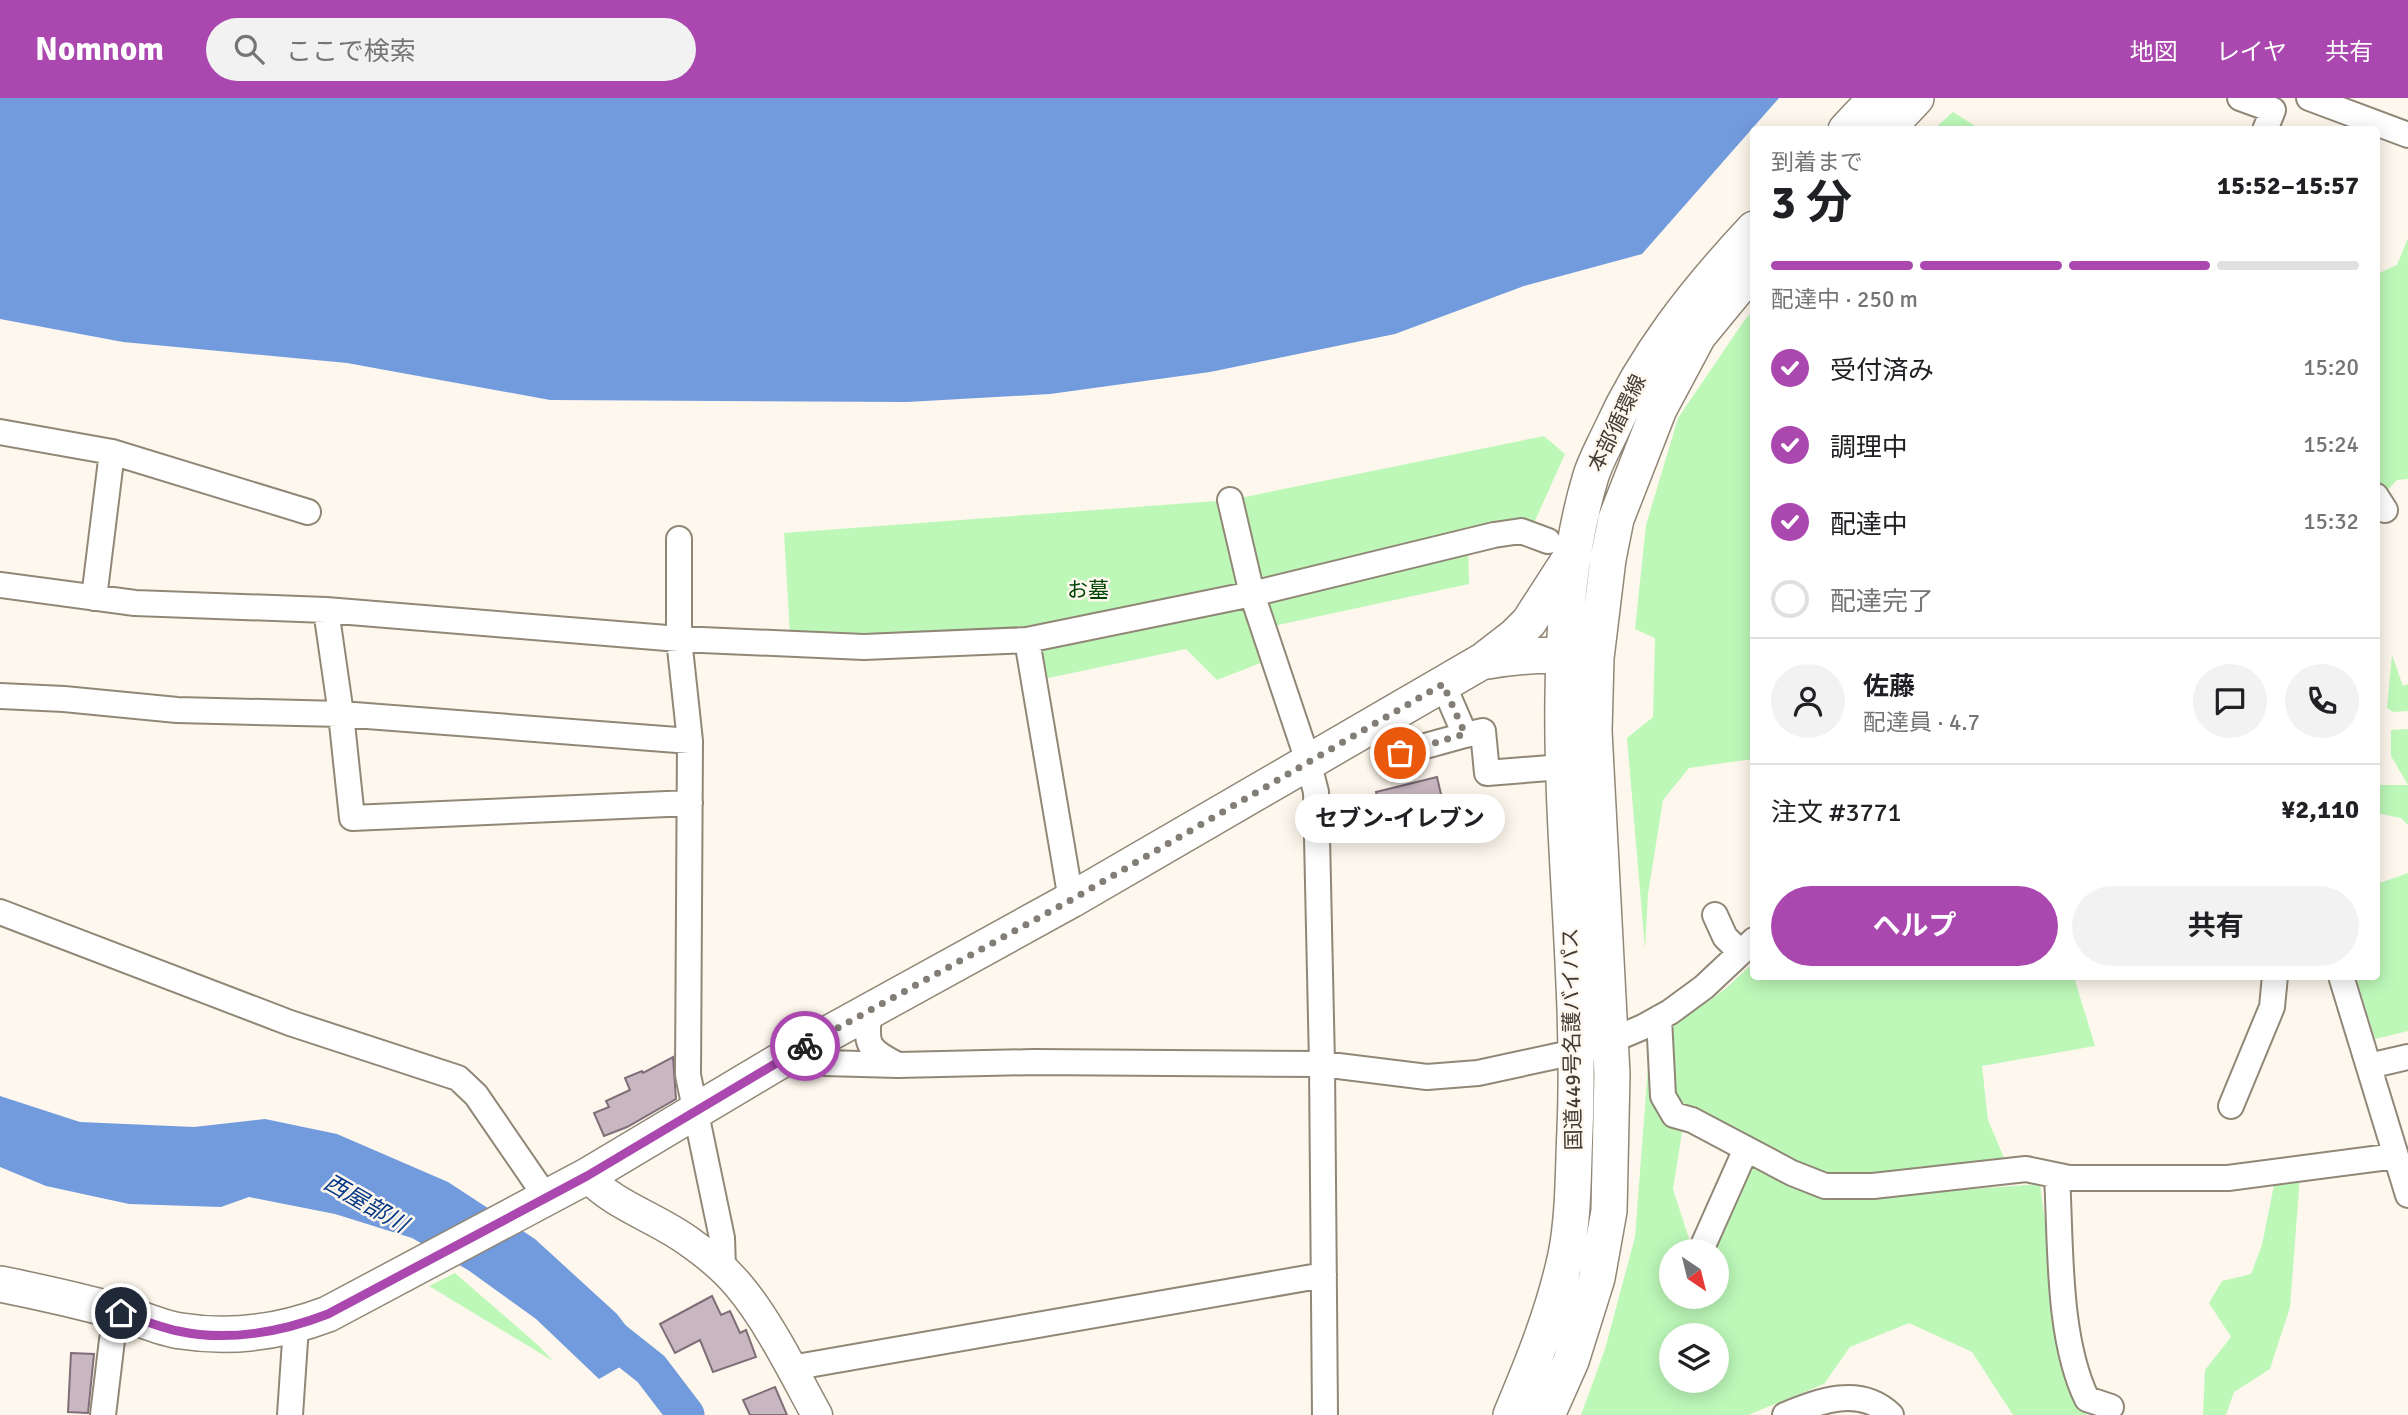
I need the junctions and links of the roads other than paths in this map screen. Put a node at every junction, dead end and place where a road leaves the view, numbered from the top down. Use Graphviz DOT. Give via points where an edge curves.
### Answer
graph roads {
  1 [pos="1876,98"];
  2 [pos="1916,98"];
  3 [pos="2240,98"];
  4 [pos="2309,98"];
  5 [pos="2272,113"];
  6 [pos="1850,126"];
  7 [pos="1890,126"];
  8 [pos="2408,135"];
  9 [pos="1750,234"];
  10 [pos="1750,273"];
  11 [pos="0,432"];
  12 [pos="111,452"];
  13 [pos="1230,500"];
  14 [pos="308,512"];
  15 [pos="679,539"];
  16 [pos="1560,547"];
  17 [pos="0,585"];
  18 [pos="1252,594"];
  19 [pos="94,598"];
  20 [pos="326,610"];
  21 [pos="679,639"];
  22 [pos="1027,640"];
  23 [pos="1580,656"];
  24 [pos="1481,662"];
  25 [pos="1443,684"];
  26 [pos="0,696"];
  27 [pos="341,714"];
  28 [pos="1465,734"];
  29 [pos="690,741"];
  30 [pos="1400,753"];
  31 [pos="1308,761"];
  32 [pos="1562,767"];
  33 [pos="690,803"];
  34 [pos="1071,900"];
  35 [pos="0,912"];
  36 [pos="1715,915"];
  37 [pos="1747,946"];
  38 [pos="2275,980"];
  39 [pos="2343,980"];
  40 [pos="870,1009"];
  41 [pos="1659,1018"];
  42 [pos="1610,1041"];
  43 [pos="794,1052"];
  44 [pos="1575,1052"];
  45 [pos="2408,1057"];
  46 [pos="1322,1064"];
  47 [pos="898,1065"];
  48 [pos="2369,1066"];
  49 [pos="2231,1106"];
  50 [pos="695,1110"];
  51 [pos="1746,1149"];
  52 [pos="2399,1150"];
  53 [pos="587,1176"];
  54 [pos="2057,1176"];
  55 [pos="2408,1195"];
  56 [pos="532,1205"];
  57 [pos="1706,1239"];
  58 [pos="723,1268"];
  59 [pos="1324,1275"];
  60 [pos="0,1283"];
  61 [pos="121,1313"];
  62 [pos="296,1326"];
  63 [pos="791,1368"];
  64 [pos="1826,1406"];
  65 [pos="2111,1407"];
  66 [pos="103,1415"];
  67 [pos="119,1415"];
  68 [pos="290,1415"];
  69 [pos="817,1415"];
  70 [pos="1325,1415"];
  71 [pos="1511,1415"];
  72 [pos="1547,1415"];
  73 [pos="1785,1415"];
  74 [pos="1891,1415"];
  1 -- 6 [label="highway"];
  2 -- 7 [label="highway"];
  3 -- 5 [label="street"];
  4 -- 8 [label="street"];
  9 -- 16 [label="highway, 本部循環線" via="1675,320 1627,395"];
  10 -- 23 [label="highway, 本部循環線" via="1698,336 1659,409 1616,519"];
  11 -- 12 [label="street"];
  12 -- 14 [label="street"];
  12 -- 19 [label="street"];
  13 -- 18 [label="street"];
  15 -- 21 [label="street"];
  16 -- 18 [label="street" via="1521,531 1494,535"];
  16 -- 23 [label="highway, 本部循環線"];
  16 -- 24 [label="highway" via="1529,622"];
  17 -- 19 [label="street"];
  18 -- 22 [label="street"];
  18 -- 31 [label="street"];
  19 -- 20 [label="street" via="135,604"];
  20 -- 21 [label="street"];
  20 -- 27 [label="street"];
  21 -- 22 [label="street" via="864,646"];
  21 -- 29 [label="street"];
  22 -- 34 [label="street"];
  23 -- 24 [label="highway" via="1514,656"];
  23 -- 32 [label="highway, 国道449号名護バイパス"];
  23 -- 42 [label="highway, 国道449号名護バイパス" via="1594,731"];
  24 -- 25 [label="highway"];
  25 -- 28 [label="street"];
  25 -- 31 [label="highway"];
  26 -- 27 [label="street" via="177,710"];
  27 -- 29 [label="street"];
  27 -- 33 [label="street" via="352,818"];
  28 -- 30 [label="street"];
  28 -- 32 [label="street" via="1483,731 1487,773"];
  29 -- 33 [label="street"];
  31 -- 34 [label="highway"];
  31 -- 46 [label="street" via="1316,792"];
  32 -- 44 [label="highway, 国道449号名護バイパス"];
  33 -- 50 [label="street" via="688,1075"];
  34 -- 40 [label="highway"];
  35 -- 56 [label="street" via="290,1023 458,1079 484,1105"];
  36 -- 37 [label="street" via="1725,937"];
  37 -- 41 [label="street" via="1703,987"];
  38 -- 49 [label="street" via="2272,1007"];
  39 -- 48 [label="street"];
  40 -- 43 [label="highway"];
  40 -- 47 [label="street" via="869,1043 876,1054"];
  41 -- 42 [label="street"];
  41 -- 51 [label="street" via="1663,1096 1674,1115"];
  42 -- 44 [label="street"];
  42 -- 72 [label="highway, 国道449号名護バイパス" via="1609,1211 1593,1290 1571,1361"];
  43 -- 47 [label="street" via="824,1063"];
  43 -- 50 [label="highway"];
  44 -- 46 [label="street" via="1478,1073 1427,1077"];
  44 -- 71 [label="highway, 国道449号名護バイパス" via="1566,1254 1539,1348"];
  45 -- 48 [label="street"];
  46 -- 47 [label="street"];
  46 -- 59 [label="street"];
  48 -- 52 [label="street"];
  50 -- 53 [label="highway"];
  50 -- 58 [label="street" via="722,1238"];
  51 -- 54 [label="street" via="1825,1186 1873,1186 2026,1169"];
  51 -- 57 [label="street"];
  52 -- 54 [label="street" via="2228,1178"];
  52 -- 55 [label="street"];
  53 -- 56 [label="highway"];
  53 -- 58 [label="main road" via="599,1189 688,1241"];
  54 -- 65 [label="street" via="2065,1317 2078,1380 2087,1399"];
  56 -- 62 [label="highway" via="328,1314"];
  58 -- 63 [label="main road"];
  59 -- 63 [label="street"];
  59 -- 70 [label="street"];
  60 -- 61 [label="highway"];
  61 -- 62 [label="highway" via="179,1331 221,1335"];
  61 -- 66 [label="street" via="112,1340"];
  61 -- 67 [label="street" via="128,1341"];
  62 -- 68 [label="street"];
  63 -- 69 [label="main road"];
  64 -- 73 [label="street"];
  64 -- 74 [label="street" via="1856,1399"];
}
